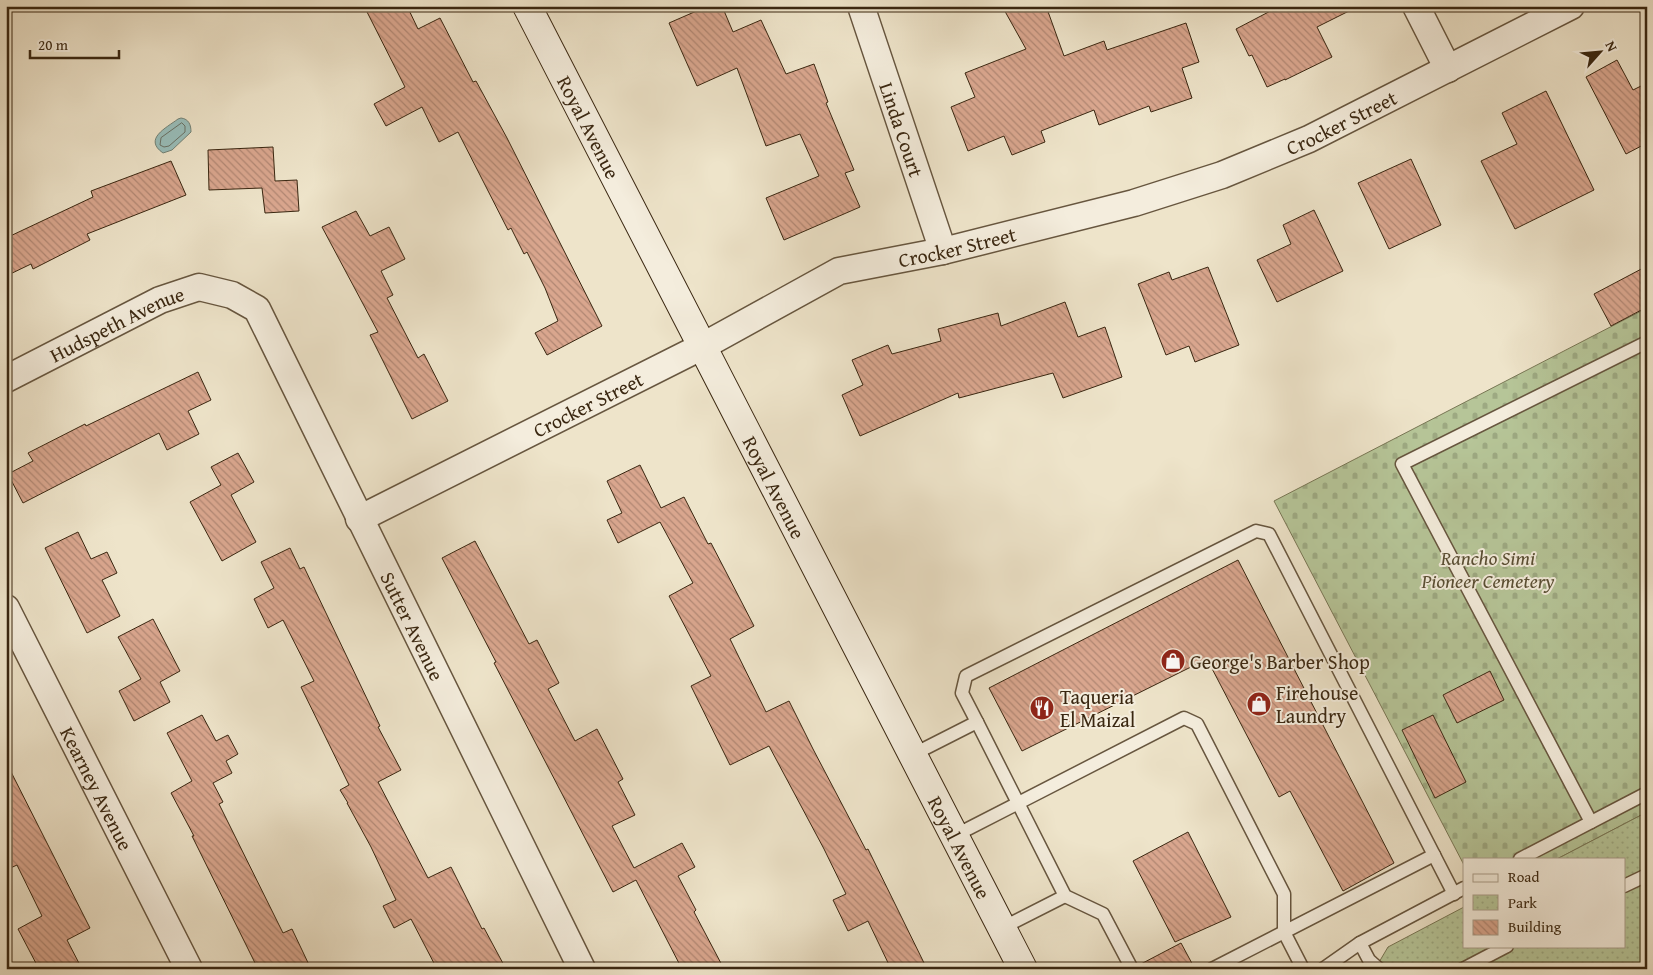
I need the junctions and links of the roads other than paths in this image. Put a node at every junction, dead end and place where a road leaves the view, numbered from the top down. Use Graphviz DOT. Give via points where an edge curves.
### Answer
graph roads {
  1 [pos="527,6"];
  2 [pos="860,6"];
  3 [pos="1416,6"];
  4 [pos="1571,6"];
  5 [pos="1448,69"];
  6 [pos="943,251"];
  7 [pos="232,295"];
  8 [pos="703,346"];
  9 [pos="1645,346"];
  10 [pos="6,379"];
  11 [pos="359,519"];
  12 [pos="6,608"];
  13 [pos="977,722"];
  14 [pos="912,756"];
  15 [pos="1647,793"];
  16 [pos="1018,803"];
  17 [pos="1591,822"];
  18 [pos="954,836"];
  19 [pos="1434,855"];
  20 [pos="1522,858"];
  21 [pos="1647,875"];
  22 [pos="1626,885"];
  23 [pos="1459,891"];
  24 [pos="1065,896"];
  25 [pos="1002,928"];
  26 [pos="1284,932"];
  27 [pos="1360,942"];
  28 [pos="1503,948"];
  29 [pos="190,969"];
  30 [pos="582,969"];
  31 [pos="1023,969"];
  32 [pos="1132,969"];
  33 [pos="1212,969"];
  34 [pos="1303,969"];
  35 [pos="1323,969"];
  36 [pos="1379,969"];
  37 [pos="1463,969"];
  1 -- 8 [label="main road, Royal Avenue"];
  2 -- 6 [label="street, Linda Court"];
  3 -- 5 [label="street"];
  4 -- 5 [label="street, Crocker Street"];
  5 -- 6 [label="street, Crocker Street" via="1309,139 1222,175 1134,203"];
  6 -- 8 [label="street, Crocker Street" via="839,271"];
  7 -- 10 [label="street, Hudspeth Avenue" via="199,287 160,300"];
  7 -- 11 [label="street, Sutter Avenue" via="257,309"];
  8 -- 11 [label="street, Crocker Street"];
  8 -- 14 [label="main road, Royal Avenue"];
  9 -- 17 [label="lane" via="1402,464"];
  11 -- 30 [label="street, Sutter Avenue"];
  12 -- 29 [label="street, Kearney Avenue"];
  13 -- 14 [label="lane"];
  13 -- 16 [label="lane"];
  13 -- 19 [label="lane" via="962,693 966,676 1256,531 1269,534"];
  14 -- 18 [label="main road, Royal Avenue"];
  15 -- 17 [label="lane"];
  16 -- 18 [label="lane"];
  16 -- 24 [label="lane"];
  16 -- 26 [label="lane" via="1184,718 1197,724 1284,894"];
  17 -- 20 [label="lane"];
  18 -- 25 [label="main road, Royal Avenue"];
  19 -- 23 [label="lane"];
  19 -- 26 [label="lane"];
  21 -- 22 [label="lane"];
  23 -- 27 [label="lane"];
  24 -- 25 [label="lane"];
  24 -- 32 [label="lane" via="1104,914"];
  25 -- 31 [label="main road, Royal Avenue"];
  26 -- 33 [label="lane"];
  26 -- 34 [label="lane"];
  27 -- 35 [label="lane"];
  27 -- 36 [label="lane" via="1369,960"];
  28 -- 37 [label="lane"];
}
